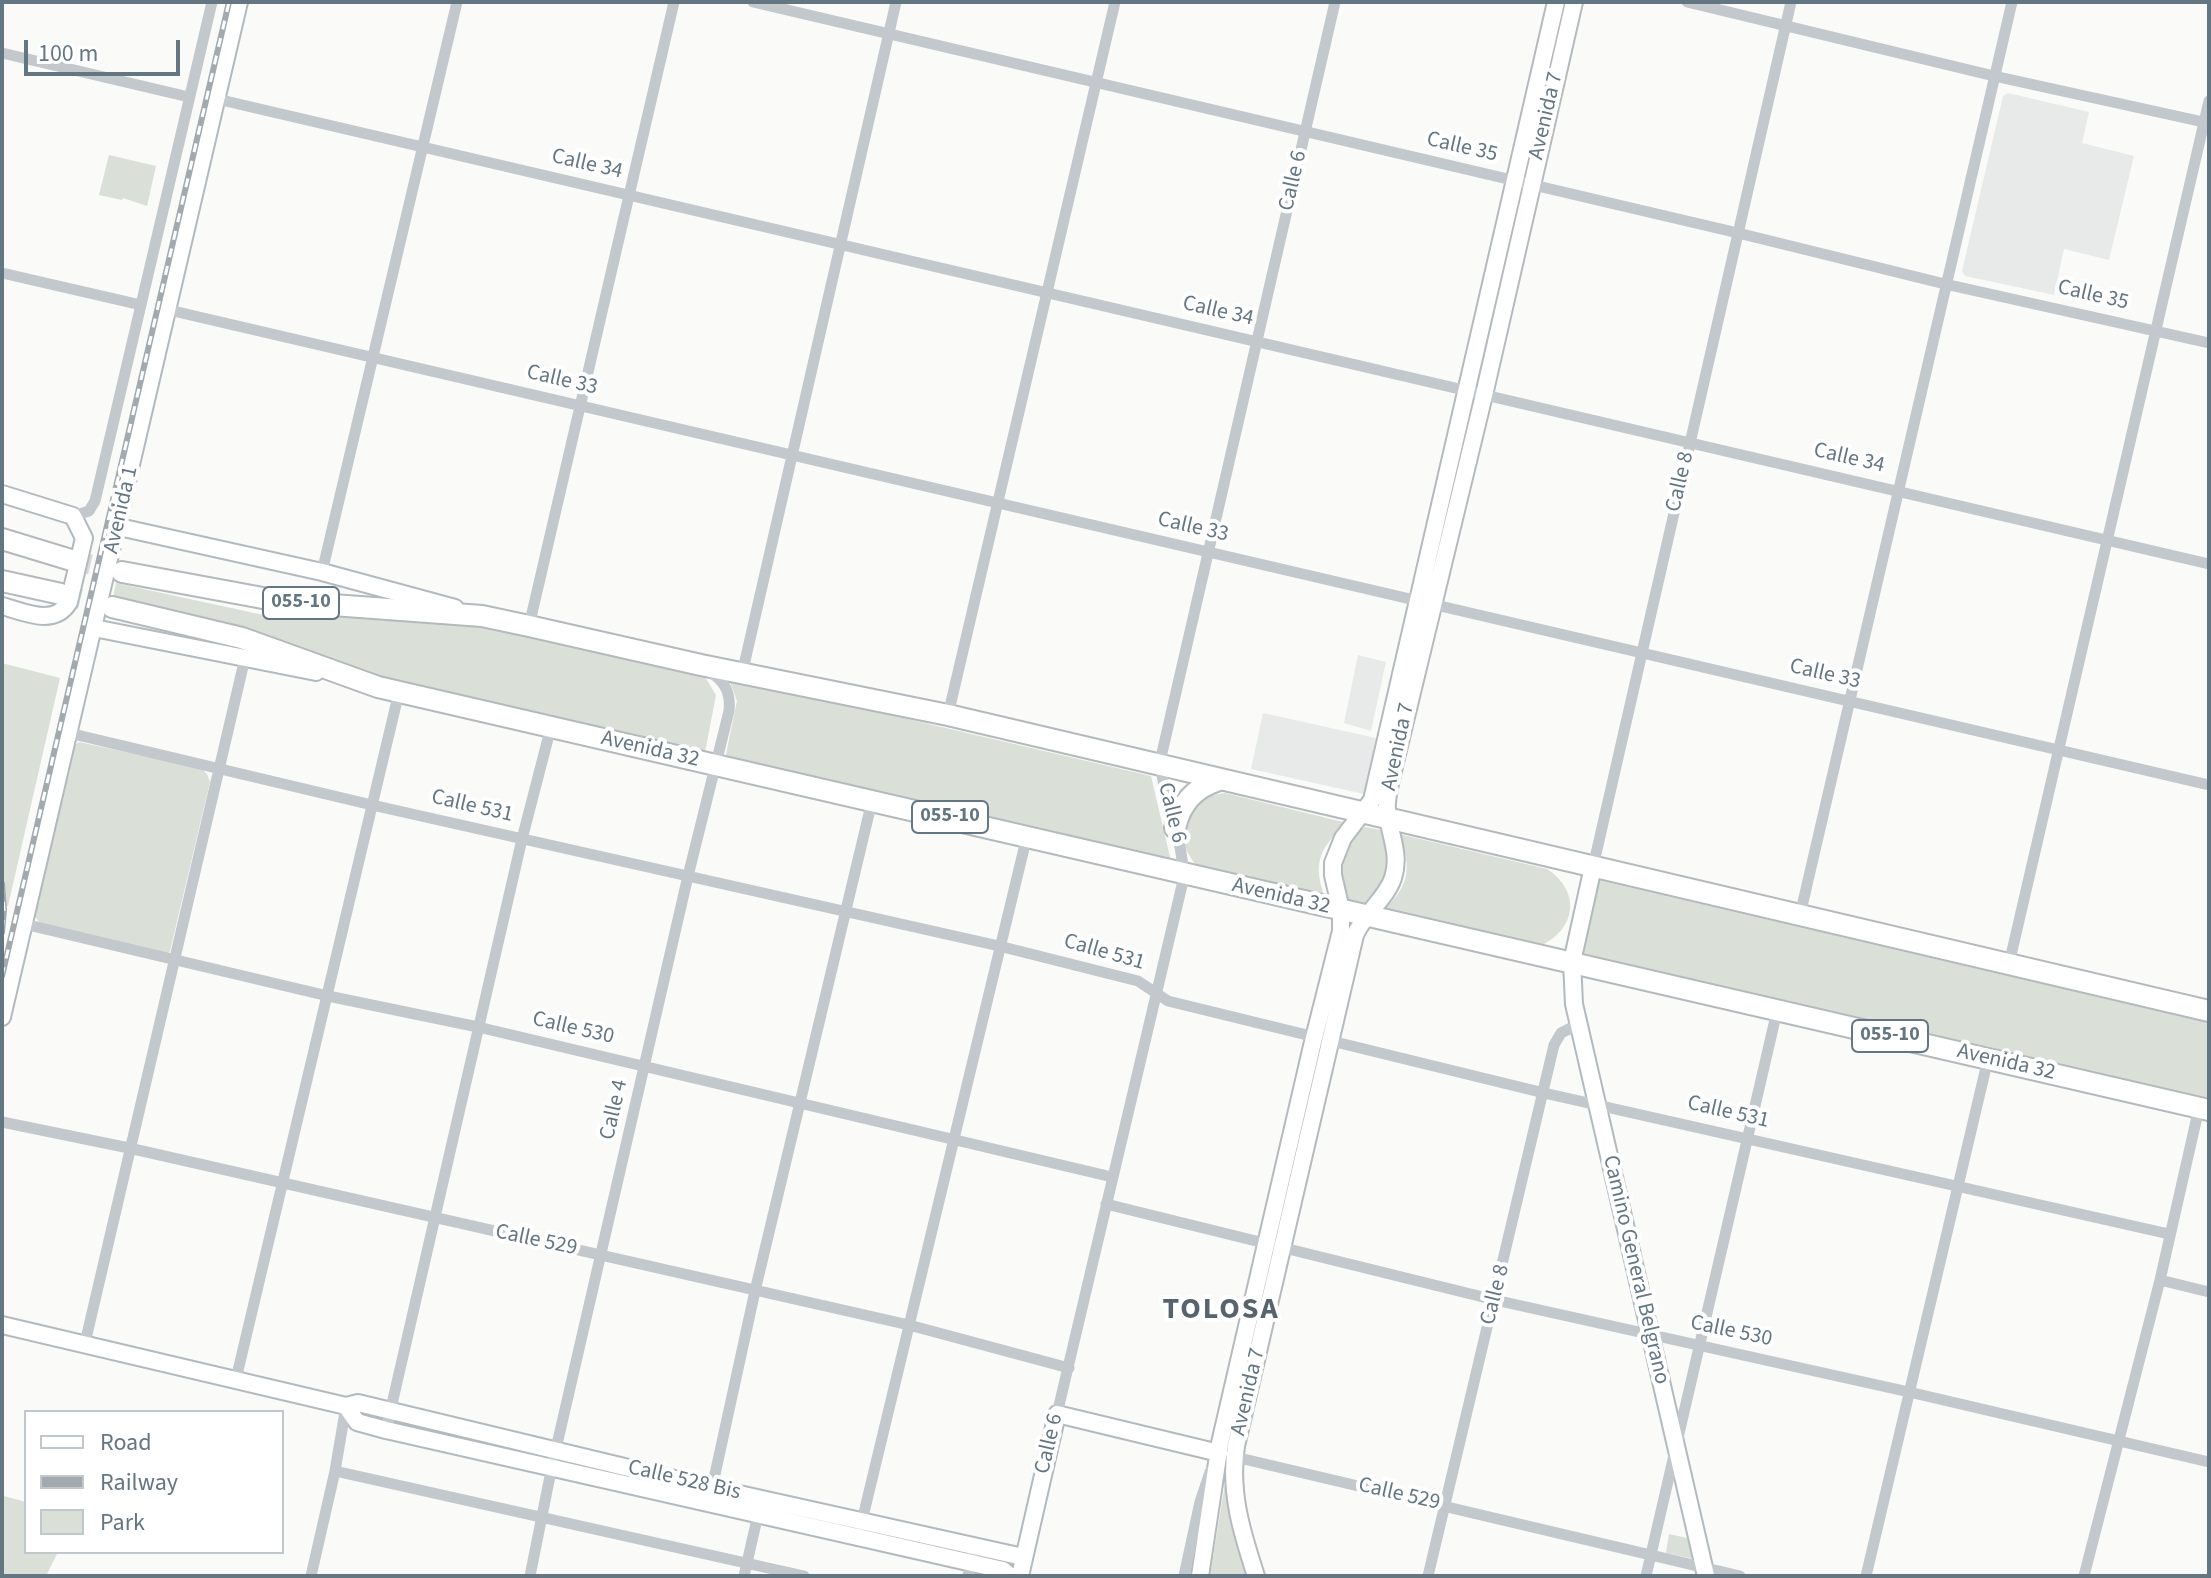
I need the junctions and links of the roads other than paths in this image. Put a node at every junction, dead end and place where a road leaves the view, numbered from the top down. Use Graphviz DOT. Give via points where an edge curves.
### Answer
graph roads {
  1 [pos="212,2"];
  2 [pos="239,2"];
  3 [pos="457,2"];
  4 [pos="674,2"];
  5 [pos="753,2"];
  6 [pos="896,2"];
  7 [pos="1115,2"];
  8 [pos="1335,2"];
  9 [pos="1556,2"];
  10 [pos="1574,2"];
  11 [pos="1687,2"];
  12 [pos="1791,2"];
  13 [pos="2012,2"];
  14 [pos="1786,25"];
  15 [pos="889,34"];
  16 [pos="2,53"];
  17 [pos="1994,76"];
  18 [pos="1096,82"];
  19 [pos="189,97"];
  20 [pos="217,99"];
  21 [pos="2209,101"];
  22 [pos="2207,122"];
  23 [pos="1305,132"];
  24 [pos="423,147"];
  25 [pos="1523,182"];
  26 [pos="630,195"];
  27 [pos="1738,233"];
  28 [pos="841,245"];
  29 [pos="2,273"];
  30 [pos="1945,284"];
  31 [pos="1047,293"];
  32 [pos="141,305"];
  33 [pos="169,310"];
  34 [pos="2156,331"];
  35 [pos="1257,342"];
  36 [pos="2209,343"];
  37 [pos="375,358"];
  38 [pos="1466,391"];
  39 [pos="1484,395"];
  40 [pos="581,406"];
  41 [pos="1690,443"];
  42 [pos="792,455"];
  43 [pos="1898,491"];
  44 [pos="2,494"];
  45 [pos="998,503"];
  46 [pos="73,516"];
  47 [pos="119,527"];
  48 [pos="2,539"];
  49 [pos="2107,540"];
  50 [pos="1209,552"];
  51 [pos="71,560"];
  52 [pos="2209,564"];
  53 [pos="122,572"];
  54 [pos="322,572"];
  55 [pos="2,581"];
  56 [pos="1425,603"];
  57 [pos="60,604"];
  58 [pos="2,606"];
  59 [pos="112,607"];
  60 [pos="482,616"];
  61 [pos="529,626"];
  62 [pos="94,628"];
  63 [pos="1642,653"];
  64 [pos="245,658"];
  65 [pos="701,665"];
  66 [pos="742,674"];
  67 [pos="355,680"];
  68 [pos="399,692"];
  69 [pos="1849,701"];
  70 [pos="948,715"];
  71 [pos="551,727"];
  72 [pos="69,733"];
  73 [pos="2058,750"];
  74 [pos="715,765"];
  75 [pos="1161,766"];
  76 [pos="219,768"];
  77 [pos="1219,780"];
  78 [pos="2209,785"];
  79 [pos="872,801"];
  80 [pos="372,805"];
  81 [pos="1364,814"];
  82 [pos="1389,819"];
  83 [pos="1175,828"];
  84 [pos="1027,836"];
  85 [pos="522,839"];
  86 [pos="1593,867"];
  87 [pos="1184,874"];
  88 [pos="688,876"];
  89 [pos="846,910"];
  90 [pos="1341,910"];
  91 [pos="1365,915"];
  92 [pos="1800,915"];
  93 [pos="24,924"];
  94 [pos="999,946"];
  95 [pos="176,961"];
  96 [pos="1572,962"];
  97 [pos="2009,964"];
  98 [pos="1157,994"];
  99 [pos="328,996"];
  100 [pos="1777,1011"];
  101 [pos="2209,1011"];
  102 [pos="2,1017"];
  103 [pos="1577,1025"];
  104 [pos="478,1027"];
  105 [pos="1322,1039"];
  106 [pos="1988,1059"];
  107 [pos="646,1067"];
  108 [pos="1544,1093"];
  109 [pos="799,1102"];
  110 [pos="1596,1104"];
  111 [pos="2204,1109"];
  112 [pos="2,1122"];
  113 [pos="953,1138"];
  114 [pos="1749,1138"];
  115 [pos="129,1148"];
  116 [pos="1112,1177"];
  117 [pos="281,1183"];
  118 [pos="1958,1188"];
  119 [pos="1106,1204"];
  120 [pos="433,1219"];
  121 [pos="2169,1234"];
  122 [pos="1274,1246"];
  123 [pos="602,1255"];
  124 [pos="2160,1280"];
  125 [pos="755,1291"];
  126 [pos="2209,1292"];
  127 [pos="1495,1300"];
  128 [pos="2,1325"];
  129 [pos="909,1325"];
  130 [pos="1650,1336"];
  131 [pos="85,1343"];
  132 [pos="1699,1345"];
  133 [pos="1069,1368"];
  134 [pos="236,1379"];
  135 [pos="1909,1392"];
  136 [pos="346,1406"];
  137 [pos="390,1412"];
  138 [pos="1057,1414"];
  139 [pos="386,1430"];
  140 [pos="2117,1442"];
  141 [pos="1675,1446"];
  142 [pos="1227,1455"];
  143 [pos="554,1458"];
  144 [pos="2209,1462"];
  145 [pos="335,1471"];
  146 [pos="713,1496"];
  147 [pos="760,1506"];
  148 [pos="1444,1506"];
  149 [pos="544,1516"];
  150 [pos="860,1530"];
  151 [pos="1650,1555"];
  152 [pos="1023,1557"];
  153 [pos="971,1562"];
  154 [pos="747,1563"];
  155 [pos="1706,1572"];
  156 [pos="311,1576"];
  157 [pos="530,1576"];
  158 [pos="744,1576"];
  159 [pos="804,1576"];
  160 [pos="1010,1576"];
  161 [pos="1020,1576"];
  162 [pos="1184,1576"];
  163 [pos="1200,1576"];
  164 [pos="1256,1576"];
  165 [pos="1428,1576"];
  166 [pos="1646,1576"];
  167 [pos="1740,1576"];
  168 [pos="1866,1576"];
  169 [pos="2084,1576"];
  1 -- 19 [label="street, Avenida 1"];
  2 -- 20 [label="street, Avenida 1"];
  3 -- 24 [label="street"];
  4 -- 26 [label="street"];
  5 -- 15 [label="street, Calle 35"];
  6 -- 15 [label="street"];
  7 -- 18 [label="street"];
  8 -- 23 [label="street, Calle 6"];
  9 -- 25 [label="street, Avenida 7"];
  10 -- 25 [label="street, Avenida 7"];
  11 -- 14 [label="street"];
  12 -- 14 [label="street, Calle 8"];
  13 -- 17 [label="street"];
  14 -- 17 [label="street"];
  14 -- 27 [label="street, Calle 8"];
  15 -- 18 [label="street, Calle 35"];
  15 -- 28 [label="street"];
  16 -- 19 [label="street"];
  17 -- 22 [label="street"];
  17 -- 30 [label="street"];
  18 -- 23 [label="street, Calle 35"];
  18 -- 31 [label="street"];
  19 -- 32 [label="street, Avenida 1"];
  20 -- 24 [label="street, Calle 34"];
  20 -- 33 [label="street, Avenida 1"];
  21 -- 22 [label="street"];
  22 -- 34 [label="street"];
  23 -- 25 [label="street, Calle 35"];
  23 -- 35 [label="street, Calle 6"];
  24 -- 26 [label="street, Calle 34"];
  24 -- 37 [label="street"];
  25 -- 27 [label="street, Calle 35"];
  25 -- 38 [label="street, Avenida 7"];
  25 -- 39 [label="street, Avenida 7"];
  26 -- 28 [label="street, Calle 34"];
  26 -- 40 [label="street"];
  27 -- 30 [label="street, Calle 35"];
  27 -- 41 [label="street, Calle 8"];
  28 -- 31 [label="street, Calle 34"];
  28 -- 42 [label="street"];
  29 -- 32 [label="street"];
  30 -- 34 [label="street, Calle 35"];
  30 -- 43 [label="street"];
  31 -- 35 [label="street, Calle 34"];
  31 -- 45 [label="street"];
  32 -- 46 [label="street, Avenida 1" via="95,501 89,511"];
  33 -- 37 [label="street, Calle 33"];
  33 -- 47 [label="street, Avenida 1"];
  34 -- 36 [label="street, Calle 35"];
  34 -- 49 [label="street"];
  35 -- 38 [label="street, Calle 34"];
  35 -- 50 [label="street, Calle 6"];
  37 -- 40 [label="street, Calle 33"];
  37 -- 54 [label="street"];
  38 -- 39 [label="street, Calle 34"];
  38 -- 56 [label="street, Avenida 7"];
  39 -- 41 [label="street, Calle 34"];
  39 -- 56 [label="street, Avenida 7"];
  40 -- 42 [label="street, Calle 33"];
  40 -- 61 [label="street"];
  41 -- 43 [label="street, Calle 34"];
  41 -- 63 [label="street, Calle 8"];
  42 -- 45 [label="street, Calle 33"];
  42 -- 66 [label="street"];
  43 -- 49 [label="street, Calle 34"];
  43 -- 69 [label="street"];
  44 -- 46 [label="street"];
  45 -- 50 [label="street, Calle 33"];
  45 -- 70 [label="street"];
  46 -- 57 [label="street, Avenida 1" via="84,543 69,602"];
  47 -- 54 [label="street"];
  47 -- 62 [label="street, Avenida 1"];
  48 -- 51 [label="highway"];
  49 -- 52 [label="street, Calle 34"];
  49 -- 73 [label="street"];
  50 -- 56 [label="street, Calle 33"];
  50 -- 75 [label="street, Calle 6"];
  53 -- 60 [label="highway, 055-10" via="279,601"];
  54 -- 60 [label="street"];
  55 -- 57 [label="highway"];
  56 -- 63 [label="street, Calle 33"];
  56 -- 81 [label="street, Avenida 7"];
  56 -- 82 [label="street, Avenida 7" via="1387,803"];
  57 -- 58 [label="street" via="43,617"];
  59 -- 67 [label="highway, Avenida 32 / 055-10" via="242,638"];
  60 -- 61 [label="highway, 055-10"];
  61 -- 65 [label="highway, 055-10"];
  62 -- 64 [label="street, Avenida 32"];
  62 -- 72 [label="street, Avenida 1"];
  63 -- 69 [label="street, Calle 33"];
  63 -- 86 [label="street, Calle 8"];
  64 -- 67 [label="street, Avenida 32"];
  64 -- 76 [label="street"];
  65 -- 66 [label="highway, 055-10"];
  65 -- 74 [label="street, Calle 4" via="724,683 730,701"];
  66 -- 70 [label="highway, 055-10"];
  67 -- 68 [label="highway, Avenida 32 / 055-10"];
  68 -- 71 [label="highway, Avenida 32 / 055-10"];
  68 -- 80 [label="street"];
  69 -- 73 [label="street, Calle 33"];
  69 -- 92 [label="street"];
  70 -- 75 [label="highway, 055-10"];
  71 -- 74 [label="highway, Avenida 32 / 055-10"];
  71 -- 85 [label="street"];
  72 -- 76 [label="street, Calle 531"];
  72 -- 93 [label="street, Avenida 1"];
  73 -- 78 [label="street, Calle 33"];
  73 -- 97 [label="street"];
  74 -- 79 [label="highway, Avenida 32 / 055-10"];
  74 -- 88 [label="street, Calle 4"];
  75 -- 77 [label="highway, 055-10"];
  75 -- 83 [label="street, Calle 6"];
  76 -- 80 [label="street, Calle 531"];
  76 -- 95 [label="street"];
  77 -- 81 [label="highway, 055-10"];
  77 -- 83 [label="highway" via="1191,796"];
  79 -- 84 [label="highway, Avenida 32 / 055-10"];
  79 -- 89 [label="street"];
  80 -- 85 [label="street, Calle 531"];
  80 -- 99 [label="street"];
  81 -- 82 [label="highway, 055-10"];
  81 -- 90 [label="street, Avenida 7" via="1343,838 1333,863"];
  82 -- 86 [label="highway, 055-10"];
  82 -- 91 [label="street, Avenida 7" via="1395,873"];
  83 -- 87 [label="street, Calle 6"];
  84 -- 87 [label="highway, Avenida 32 / 055-10"];
  84 -- 94 [label="street"];
  85 -- 88 [label="street, Calle 531"];
  85 -- 104 [label="street"];
  86 -- 92 [label="highway, 055-10"];
  86 -- 96 [label="street, Calle 8"];
  87 -- 90 [label="highway, Avenida 32 / 055-10"];
  87 -- 98 [label="street, Calle 6"];
  88 -- 89 [label="street, Calle 531"];
  88 -- 107 [label="street, Calle 4"];
  89 -- 94 [label="street, Calle 531"];
  89 -- 109 [label="street"];
  90 -- 91 [label="highway, Avenida 32 / 055-10"];
  90 -- 105 [label="street, Avenida 7"];
  91 -- 96 [label="highway, Avenida 32 / 055-10"];
  91 -- 105 [label="street, Avenida 7"];
  92 -- 97 [label="highway, 055-10"];
  93 -- 95 [label="street, Calle 530"];
  93 -- 102 [label="street, Avenida 1"];
  94 -- 98 [label="street, Calle 531" via="1138,981"];
  94 -- 113 [label="street"];
  95 -- 99 [label="street, Calle 530"];
  95 -- 115 [label="street"];
  96 -- 100 [label="highway, Avenida 32 / 055-10"];
  96 -- 103 [label="street, Camino General Belgrano"];
  97 -- 101 [label="highway, 055-10"];
  98 -- 105 [label="street, Calle 531"];
  98 -- 116 [label="street, Calle 6"];
  99 -- 104 [label="street, Calle 530"];
  99 -- 117 [label="street"];
  100 -- 106 [label="highway, Avenida 32 / 055-10"];
  100 -- 114 [label="street"];
  103 -- 108 [label="street, Calle 8" via="1556,1039"];
  103 -- 110 [label="street, Camino General Belgrano"];
  104 -- 107 [label="street, Calle 530"];
  104 -- 120 [label="street"];
  105 -- 108 [label="street, Calle 531"];
  105 -- 122 [label="street, Avenida 7"];
  106 -- 111 [label="highway, Avenida 32 / 055-10"];
  106 -- 118 [label="street"];
  107 -- 109 [label="street, Calle 530"];
  107 -- 123 [label="street, Calle 4"];
  108 -- 110 [label="street, Calle 531"];
  108 -- 127 [label="street, Calle 8"];
  109 -- 113 [label="street, Calle 530"];
  109 -- 125 [label="street"];
  110 -- 114 [label="street, Calle 531"];
  110 -- 130 [label="street, Camino General Belgrano"];
  111 -- 121 [label="street"];
  112 -- 115 [label="street, Calle 529"];
  113 -- 116 [label="street, Calle 530"];
  113 -- 129 [label="street"];
  114 -- 118 [label="street, Calle 531"];
  114 -- 132 [label="street"];
  115 -- 117 [label="street, Calle 529"];
  115 -- 131 [label="street"];
  116 -- 119 [label="street, Calle 6"];
  117 -- 120 [label="street, Calle 529"];
  117 -- 134 [label="street"];
  118 -- 121 [label="street, Calle 531"];
  118 -- 135 [label="street"];
  119 -- 122 [label="street, Calle 530"];
  119 -- 133 [label="street, Calle 6"];
  120 -- 123 [label="street, Calle 529"];
  120 -- 137 [label="street"];
  121 -- 124 [label="street"];
  122 -- 127 [label="street, Calle 530"];
  122 -- 142 [label="street, Avenida 7"];
  123 -- 125 [label="street, Calle 529"];
  123 -- 143 [label="street, Calle 4"];
  124 -- 126 [label="street"];
  124 -- 140 [label="street"];
  125 -- 129 [label="street, Calle 529"];
  125 -- 146 [label="street"];
  127 -- 130 [label="street, Calle 530"];
  127 -- 148 [label="street, Calle 8"];
  128 -- 131 [label="street, Calle 528 Bis"];
  129 -- 133 [label="street, Calle 529"];
  129 -- 150 [label="street"];
  130 -- 132 [label="street, Calle 530"];
  130 -- 141 [label="street, Camino General Belgrano"];
  131 -- 134 [label="street, Calle 528 Bis"];
  132 -- 135 [label="street, Calle 530"];
  132 -- 141 [label="street"];
  133 -- 138 [label="street, Calle 6"];
  134 -- 136 [label="street, Calle 528 Bis"];
  135 -- 140 [label="street, Calle 530"];
  135 -- 168 [label="street"];
  136 -- 137 [label="street, Calle 528 Bis" via="358,1403"];
  136 -- 139 [label="street, Calle 528 Bis" via="357,1422"];
  136 -- 145 [label="street"];
  137 -- 139 [label="street"];
  137 -- 143 [label="street, Calle 528 Bis"];
  138 -- 142 [label="street, Calle 529"];
  138 -- 152 [label="street, Calle 6"];
  139 -- 143 [label="street, Calle 528 Bis"];
  140 -- 144 [label="street, Calle 530"];
  140 -- 169 [label="street"];
  141 -- 151 [label="street"];
  141 -- 155 [label="street, Camino General Belgrano"];
  142 -- 148 [label="street, Calle 529"];
  142 -- 162 [label="street, Avenida 7" via="1200,1502"];
  142 -- 163 [label="street, Avenida 7"];
  142 -- 164 [label="street, Avenida 7" via="1237,1514"];
  143 -- 146 [label="street, Calle 528 Bis"];
  143 -- 149 [label="street, Calle 4"];
  145 -- 149 [label="street"];
  145 -- 156 [label="street"];
  146 -- 147 [label="street, Calle 528 Bis"];
  147 -- 150 [label="street, Calle 528 Bis"];
  147 -- 154 [label="street"];
  148 -- 151 [label="street, Calle 529"];
  148 -- 165 [label="street, Calle 8"];
  149 -- 154 [label="street"];
  149 -- 157 [label="street, Calle 4"];
  150 -- 153 [label="street, Calle 528 Bis"];
  151 -- 155 [label="street, Calle 529"];
  151 -- 166 [label="street"];
  152 -- 153 [label="street, Calle 528 Bis"];
  152 -- 161 [label="street, Calle 6"];
  153 -- 160 [label="street, Calle 528 Bis"];
  154 -- 158 [label="street"];
  154 -- 159 [label="street"];
  155 -- 167 [label="street, Calle 529"];
}
